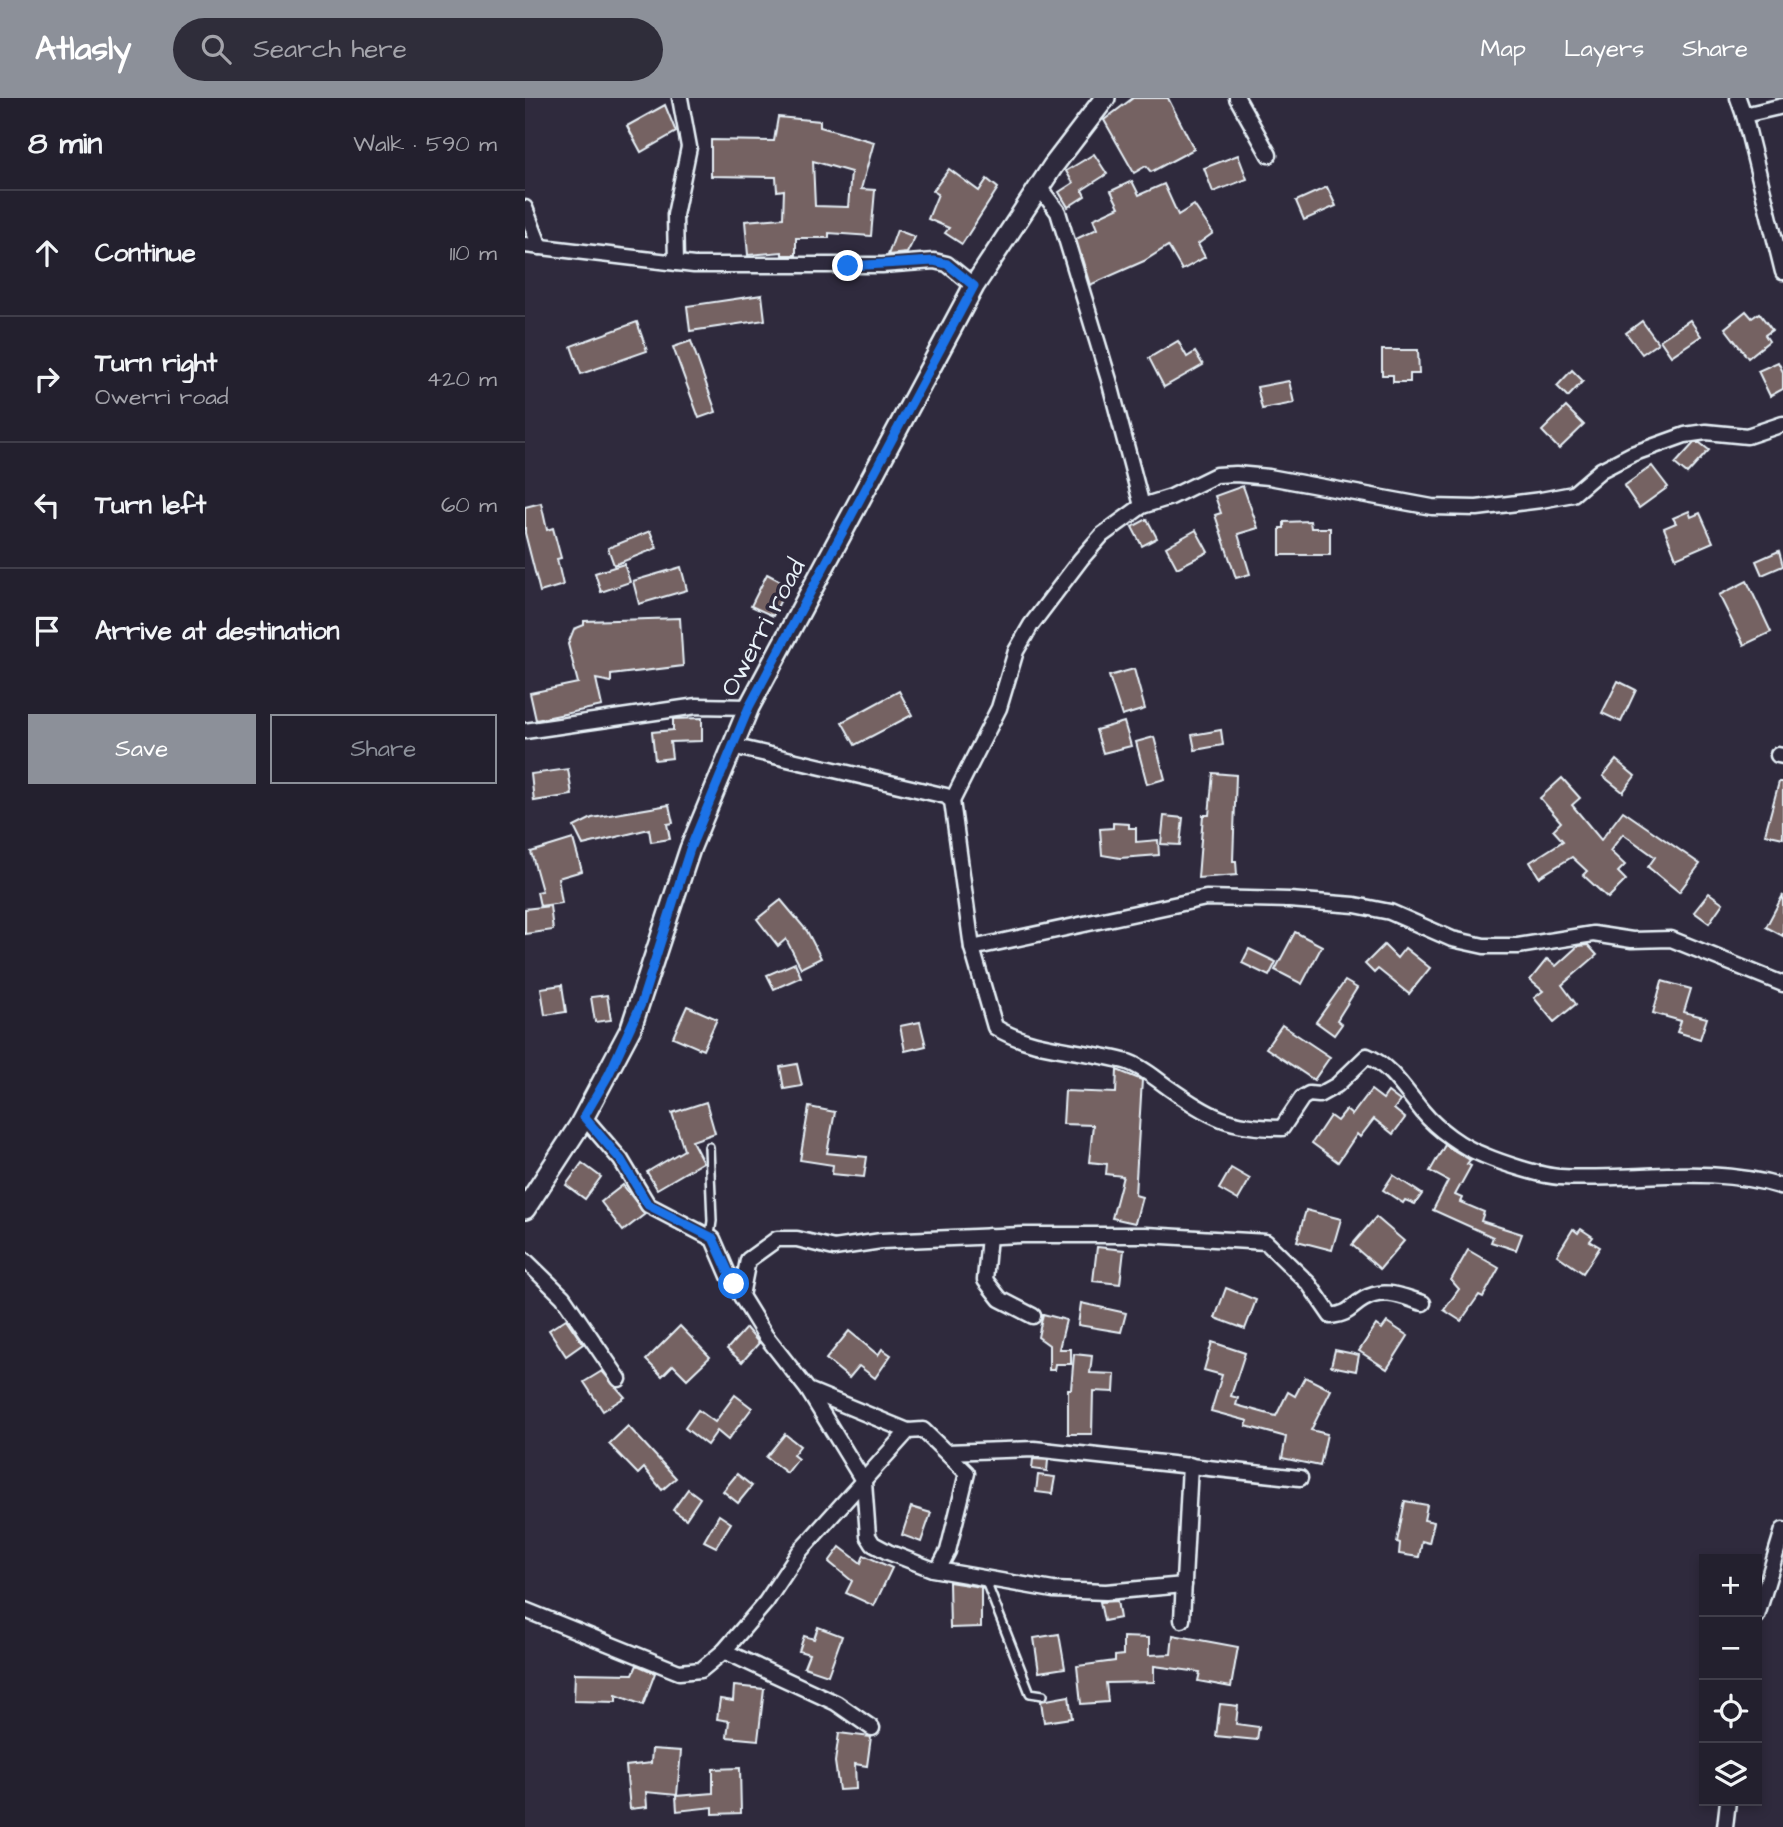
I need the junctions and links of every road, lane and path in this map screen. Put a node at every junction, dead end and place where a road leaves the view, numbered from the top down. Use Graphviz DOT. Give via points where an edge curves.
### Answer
graph roads {
  1 [pos="680,98"];
  2 [pos="1105,98"];
  3 [pos="1237,98"];
  4 [pos="1738,98"];
  5 [pos="1783,106"];
  6 [pos="1744,115"];
  7 [pos="1269,155"];
  8 [pos="1039,187"];
  9 [pos="525,208"];
  10 [pos="525,245"];
  11 [pos="540,247"];
  12 [pos="676,263"];
  13 [pos="1783,272"];
  14 [pos="974,286"];
  15 [pos="1783,424"];
  16 [pos="1142,506"];
  17 [pos="749,707"];
  18 [pos="525,731"];
  19 [pos="732,746"];
  20 [pos="952,801"];
  21 [pos="972,948"];
  22 [pos="1783,984"];
  23 [pos="584,1117"];
  24 [pos="709,1147"];
  25 [pos="1783,1187"];
  26 [pos="526,1207"];
  27 [pos="709,1235"];
  28 [pos="989,1236"];
  29 [pos="525,1260"];
  30 [pos="742,1290"];
  31 [pos="1423,1303"];
  32 [pos="1033,1316"];
  33 [pos="619,1379"];
  34 [pos="808,1390"];
  35 [pos="908,1431"];
  36 [pos="946,1452"];
  37 [pos="1191,1465"];
  38 [pos="1300,1478"];
  39 [pos="864,1482"];
  40 [pos="1783,1530"];
  41 [pos="939,1568"];
  42 [pos="985,1579"];
  43 [pos="1184,1585"];
  44 [pos="1762,1599"];
  45 [pos="525,1611"];
  46 [pos="1182,1620"];
  47 [pos="724,1651"];
  48 [pos="1043,1695"];
  49 [pos="872,1728"];
  50 [pos="1727,1806"];
  51 [pos="1724,1827"];
  1 -- 12 [label="street" via="689,147 675,215"];
  2 -- 8 [label="main road, Owerri road"];
  3 -- 7 [label="street"];
  4 -- 6 [label="street"];
  5 -- 6 [label="street"];
  6 -- 13 [label="street"];
  8 -- 14 [label="main road, Owerri road"];
  8 -- 16 [label="street" via="1058,212"];
  9 -- 11 [label="street"];
  10 -- 11 [label="street"];
  11 -- 12 [label="street"];
  12 -- 14 [label="street" via="848,266 934,261 947,264"];
  14 -- 17 [label="main road, Owerri road"];
  15 -- 16 [label="street" via="1747,436 1685,435 1601,470 1573,494 1541,500 1477,508 1432,507 1236,474 1216,475 1171,498"];
  16 -- 20 [label="street" via="1102,535 1031,625 1016,650 999,708"];
  17 -- 18 [label="street" via="697,706"];
  17 -- 19 [label="main road, Owerri road"];
  19 -- 20 [label="street"];
  19 -- 23 [label="main road, Owerri road" via="690,849 641,1004"];
  20 -- 21 [label="street"];
  21 -- 22 [label="street" via="1206,898 1289,900 1390,912 1452,939 1483,946 1518,946 1593,934 1671,939"];
  21 -- 25 [label="street" via="995,1027 1024,1043 1132,1063 1212,1118 1282,1128 1302,1098 1319,1096 1338,1085 1367,1056 1402,1084 1424,1114 1482,1155 1557,1177 1714,1173"];
  23 -- 26 [label="main road, Owerri road"];
  23 -- 27 [label="street" via="621,1160 648,1205"];
  24 -- 27 [label="lane"];
  27 -- 30 [label="street" via="717,1243 729,1276"];
  28 -- 30 [label="street" via="834,1248 797,1239 777,1240 748,1260"];
  28 -- 31 [label="street" via="1146,1235 1266,1242 1309,1284 1331,1316 1349,1314 1365,1298 1391,1292"];
  28 -- 32 [label="street" via="985,1280 1000,1299"];
  29 -- 33 [label="street" via="563,1297"];
  30 -- 34 [label="street" via="741,1296 765,1335"];
  34 -- 35 [label="street"];
  34 -- 39 [label="street"];
  35 -- 36 [label="street" via="923,1430"];
  35 -- 39 [label="street"];
  36 -- 37 [label="street" via="1034,1450"];
  36 -- 41 [label="street" via="967,1472 948,1550"];
  37 -- 38 [label="street"];
  37 -- 43 [label="street"];
  39 -- 41 [label="street" via="868,1536 873,1544 908,1562"];
  39 -- 47 [label="street" via="800,1552"];
  40 -- 44 [label="street"];
  41 -- 42 [label="street"];
  42 -- 43 [label="street" via="1080,1592"];
  42 -- 48 [label="lane" via="1025,1686 1030,1693"];
  43 -- 46 [label="street"];
  45 -- 47 [label="street" via="679,1672 701,1670"];
  47 -- 49 [label="street" via="836,1703"];
  50 -- 51 [label="street"];
}
